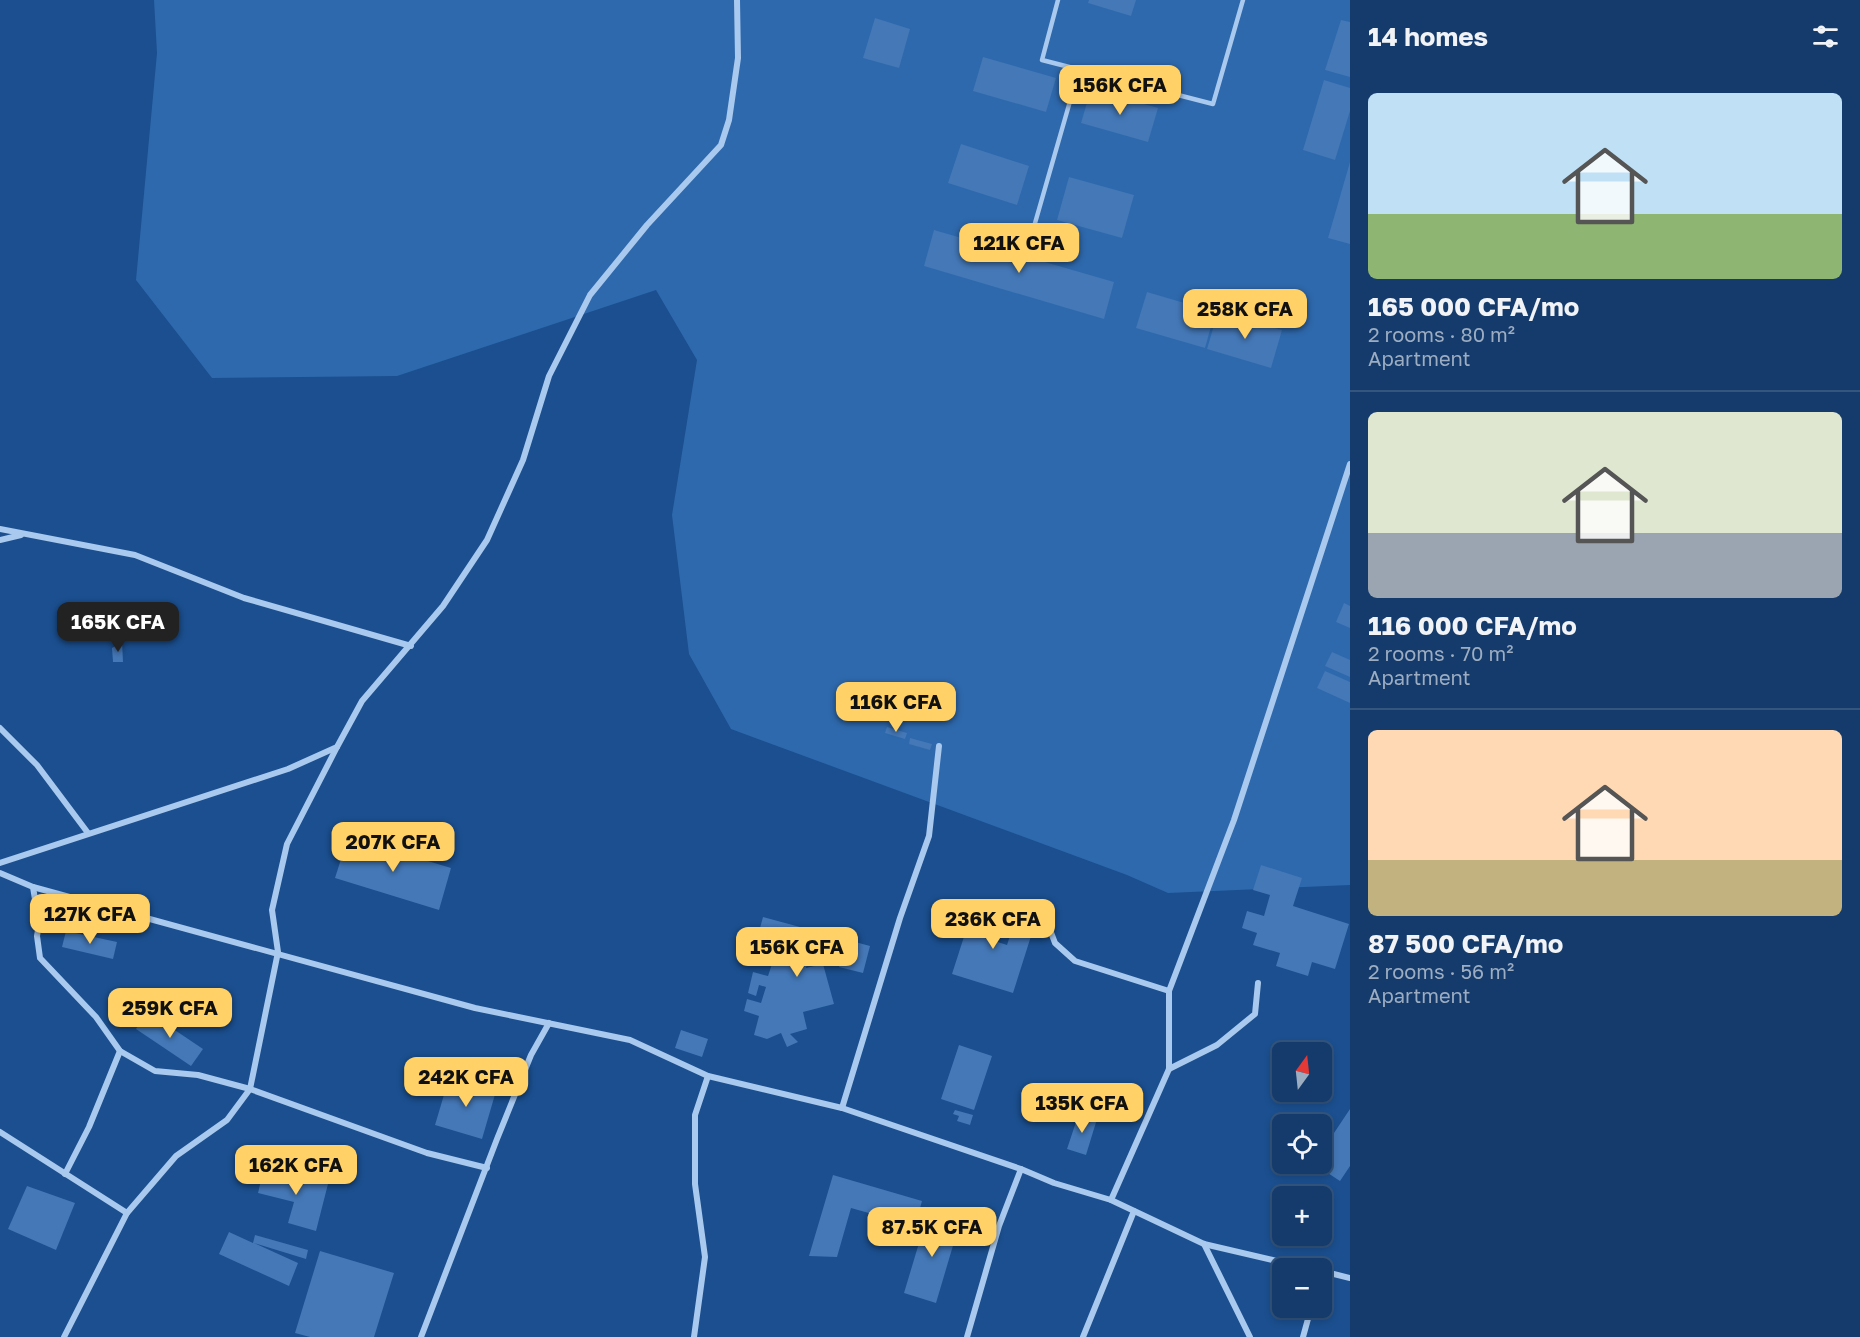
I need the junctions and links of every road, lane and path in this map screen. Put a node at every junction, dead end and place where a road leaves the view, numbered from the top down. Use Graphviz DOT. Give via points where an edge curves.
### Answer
graph roads {
  1 [pos="737,0"];
  2 [pos="1058,0"];
  3 [pos="1243,0"];
  4 [pos="1079,70"];
  5 [pos="1029,244"];
  6 [pos="1350,464"];
  7 [pos="0,530"];
  8 [pos="25,534"];
  9 [pos="0,540"];
  10 [pos="411,646"];
  11 [pos="0,728"];
  12 [pos="939,746"];
  13 [pos="337,747"];
  14 [pos="88,833"];
  15 [pos="0,863"];
  16 [pos="0,873"];
  17 [pos="33,887"];
  18 [pos="1041,906"];
  19 [pos="278,952"];
  20 [pos="1258,983"];
  21 [pos="1169,991"];
  22 [pos="549,1023"];
  23 [pos="120,1051"];
  24 [pos="1169,1069"];
  25 [pos="708,1077"];
  26 [pos="250,1089"];
  27 [pos="842,1108"];
  28 [pos="0,1132"];
  29 [pos="487,1168"];
  30 [pos="1021,1169"];
  31 [pos="65,1174"];
  32 [pos="1111,1200"];
  33 [pos="1134,1211"];
  34 [pos="127,1213"];
  35 [pos="1204,1244"];
  36 [pos="1272,1260"];
  37 [pos="1332,1274"];
  38 [pos="1350,1278"];
  39 [pos="1308,1318"];
  40 [pos="64,1337"];
  41 [pos="421,1337"];
  42 [pos="694,1337"];
  43 [pos="967,1337"];
  44 [pos="1083,1337"];
  45 [pos="1250,1337"];
  46 [pos="1303,1337"];
  1 -- 10 [label="street" via="738,57 729,120 721,145 647,225 590,296 549,376 523,460 486,540 465,576"];
  2 -- 4 [label="lane" via="1042,60"];
  3 -- 4 [label="lane" via="1213,104"];
  4 -- 5 [label="lane"];
  6 -- 21 [label="street" via="1234,820"];
  7 -- 8 [label="street"];
  8 -- 9 [label="street"];
  8 -- 10 [label="street" via="135,555 244,598"];
  10 -- 13 [label="street" via="362,701"];
  11 -- 14 [label="street" via="37,765"];
  12 -- 27 [label="street" via="929,836"];
  13 -- 14 [label="street" via="288,770"];
  13 -- 19 [label="street" via="287,844 272,910"];
  14 -- 15 [label="street"];
  16 -- 17 [label="street"];
  17 -- 19 [label="street"];
  17 -- 23 [label="street" via="40,958 96,1017"];
  18 -- 21 [label="street" via="1055,944 1075,961"];
  19 -- 22 [label="street" via="475,1008"];
  19 -- 26 [label="street"];
  20 -- 24 [label="street" via="1255,1014 1217,1045"];
  21 -- 24 [label="street"];
  22 -- 25 [label="street" via="630,1040"];
  22 -- 29 [label="street" via="531,1055"];
  23 -- 26 [label="street" via="155,1071 198,1075"];
  23 -- 31 [label="street"];
  24 -- 32 [label="street"];
  25 -- 27 [label="street"];
  25 -- 42 [label="street" via="695,1115 695,1184 705,1257"];
  26 -- 29 [label="street" via="427,1153"];
  26 -- 34 [label="street" via="227,1120 177,1156"];
  27 -- 30 [label="street"];
  28 -- 31 [label="street"];
  29 -- 41 [label="street"];
  30 -- 32 [label="street"];
  30 -- 43 [label="street" via="999,1226"];
  31 -- 34 [label="street"];
  32 -- 33 [label="street"];
  33 -- 35 [label="street"];
  33 -- 44 [label="street"];
  34 -- 40 [label="street"];
  35 -- 36 [label="street"];
  35 -- 45 [label="street"];
  37 -- 38 [label="street"];
  39 -- 46 [label="street"];
}
